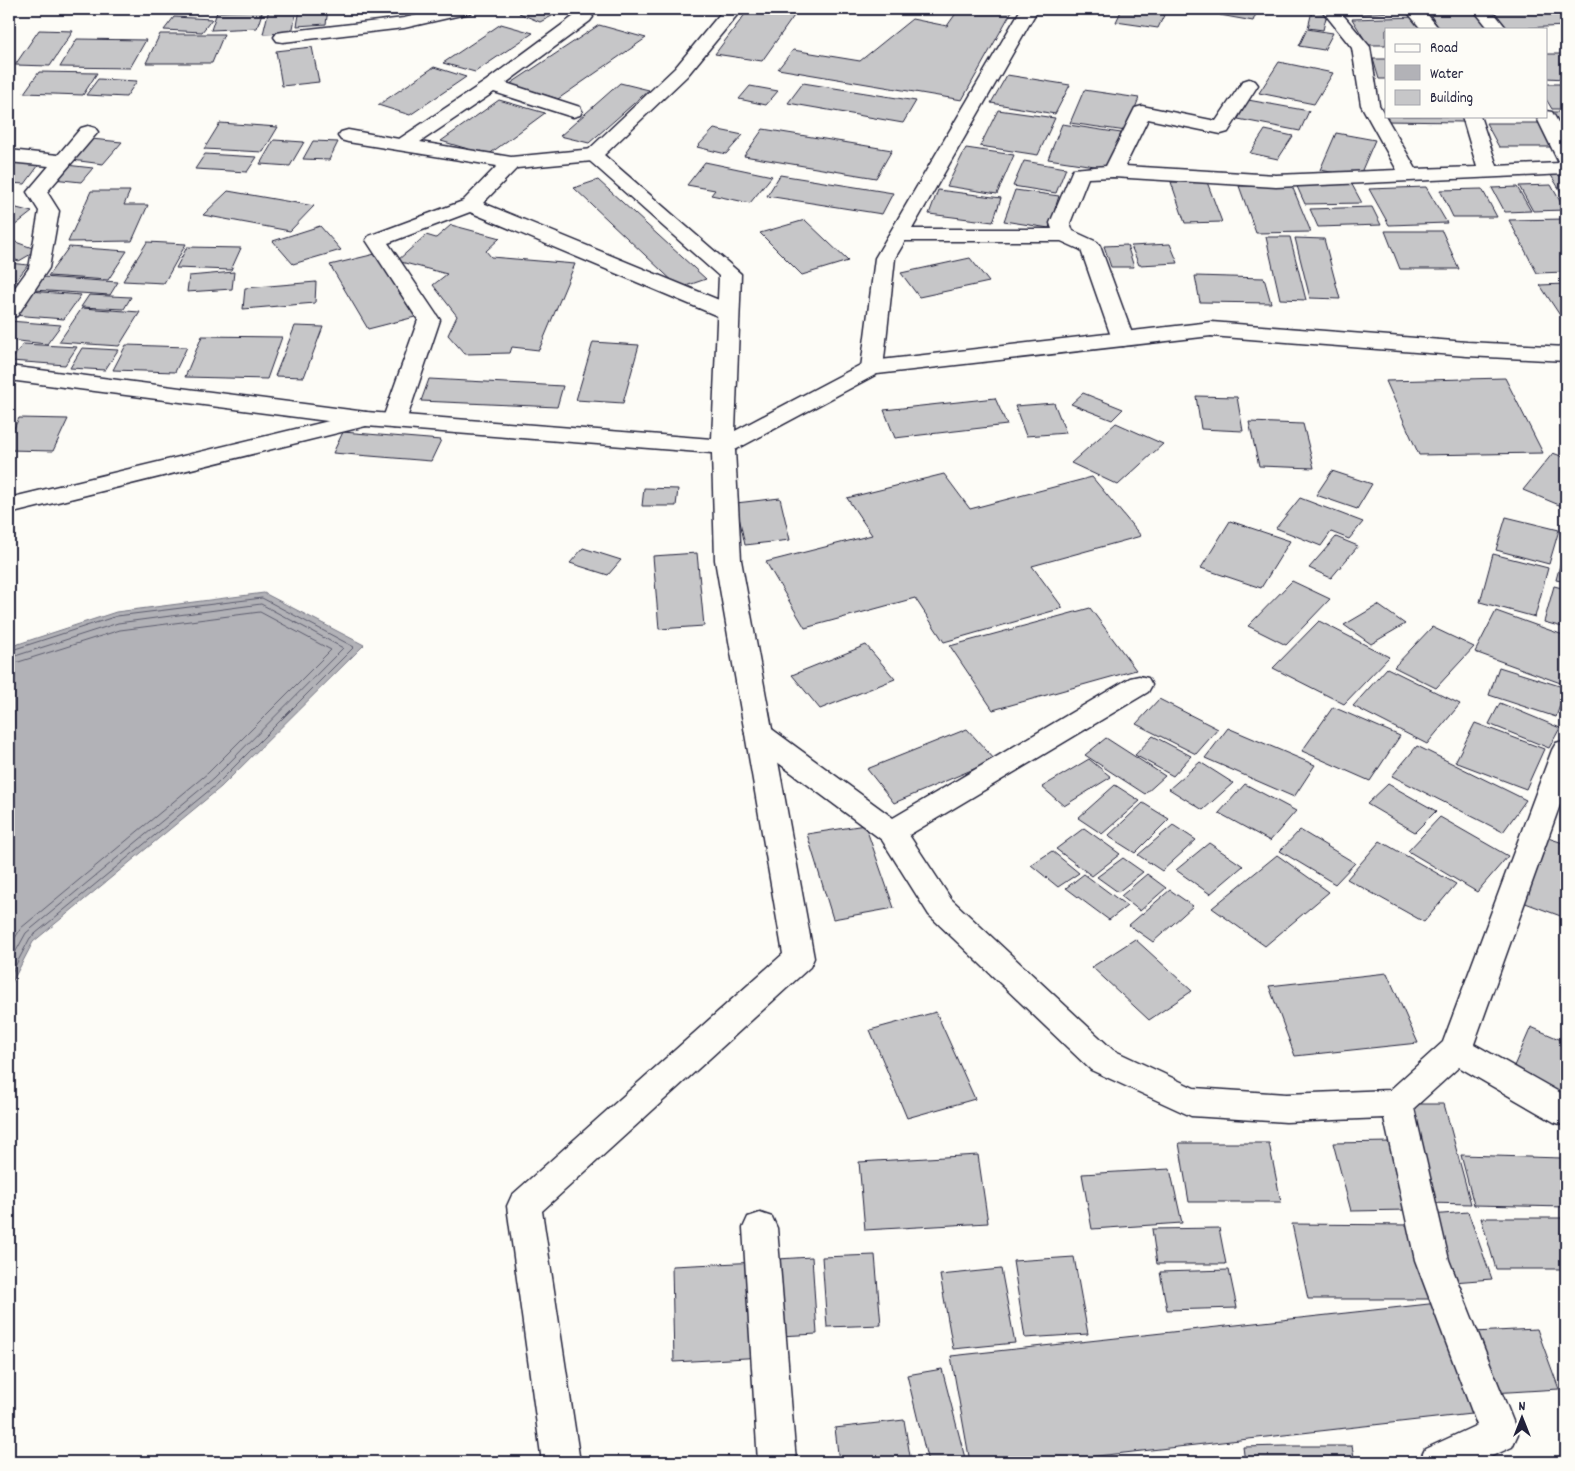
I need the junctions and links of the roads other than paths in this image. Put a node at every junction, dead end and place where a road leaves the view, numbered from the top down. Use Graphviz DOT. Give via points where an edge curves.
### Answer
graph roads {
  1 [pos="464,9"];
  2 [pos="733,9"];
  3 [pos="1029,9"];
  4 [pos="1329,9"];
  5 [pos="1414,9"];
  6 [pos="1482,9"];
  7 [pos="584,16"];
  8 [pos="1429,28"];
  9 [pos="1497,28"];
  10 [pos="283,37"];
  11 [pos="492,84"];
  12 [pos="1249,85"];
  13 [pos="572,111"];
  14 [pos="1472,118"];
  15 [pos="1546,118"];
  16 [pos="88,132"];
  17 [pos="348,136"];
  18 [pos="403,145"];
  19 [pos="593,155"];
  20 [pos="9,156"];
  21 [pos="1566,159"];
  22 [pos="63,161"];
  23 [pos="511,163"];
  24 [pos="1566,168"];
  25 [pos="1113,171"];
  26 [pos="1489,172"];
  27 [pos="1410,175"];
  28 [pos="470,205"];
  29 [pos="898,235"];
  30 [pos="1064,235"];
  31 [pos="9,311"];
  32 [pos="728,312"];
  33 [pos="1123,339"];
  34 [pos="1566,354"];
  35 [pos="872,368"];
  36 [pos="9,373"];
  37 [pos="366,419"];
  38 [pos="394,421"];
  39 [pos="723,447"];
  40 [pos="9,506"];
  41 [pos="1139,685"];
  42 [pos="759,734"];
  43 [pos="1566,750"];
  44 [pos="892,832"];
  45 [pos="1456,1050"];
  46 [pos="1397,1104"];
  47 [pos="1566,1112"];
  48 [pos="760,1228"];
  49 [pos="561,1462"];
  50 [pos="778,1462"];
  51 [pos="1438,1462"];
  1 -- 10 [label="street" via="404,23"];
  2 -- 19 [label="street" via="681,72"];
  3 -- 29 [label="street"];
  4 -- 27 [label="street" via="1361,48 1370,105"];
  5 -- 8 [label="street"];
  6 -- 9 [label="street"];
  7 -- 11 [label="street"];
  11 -- 13 [label="street"];
  11 -- 18 [label="street"];
  12 -- 25 [label="street" via="1221,128 1142,112"];
  14 -- 26 [label="street"];
  15 -- 21 [label="street"];
  16 -- 22 [label="street"];
  17 -- 18 [label="street"];
  18 -- 23 [label="street"];
  19 -- 23 [label="street"];
  19 -- 32 [label="street" via="730,274"];
  20 -- 22 [label="street"];
  22 -- 31 [label="street" via="37,192 49,211 39,268"];
  23 -- 28 [label="street"];
  24 -- 26 [label="street"];
  25 -- 27 [label="street" via="1276,181"];
  25 -- 30 [label="street" via="1080,173 1060,223"];
  26 -- 27 [label="street"];
  28 -- 32 [label="street"];
  28 -- 38 [label="street" via="376,240 429,320"];
  29 -- 30 [label="street"];
  29 -- 35 [label="street" via="885,258"];
  30 -- 33 [label="street" via="1090,246"];
  32 -- 39 [label="street"];
  33 -- 34 [label="street" via="1211,329"];
  33 -- 35 [label="street"];
  35 -- 39 [label="street"];
  36 -- 37 [label="street"];
  37 -- 38 [label="street"];
  37 -- 40 [label="street"];
  38 -- 39 [label="street"];
  39 -- 42 [label="street" via="728,560"];
  41 -- 44 [label="street"];
  42 -- 44 [label="street"];
  42 -- 49 [label="street" via="798,958 524,1206"];
  43 -- 45 [label="street"];
  44 -- 46 [label="street" via="940,907 1102,1060 1192,1102 1286,1108"];
  45 -- 46 [label="street"];
  45 -- 47 [label="street"];
  46 -- 51 [label="street" via="1432,1260 1499,1434"];
  48 -- 50 [label="street"];
}
